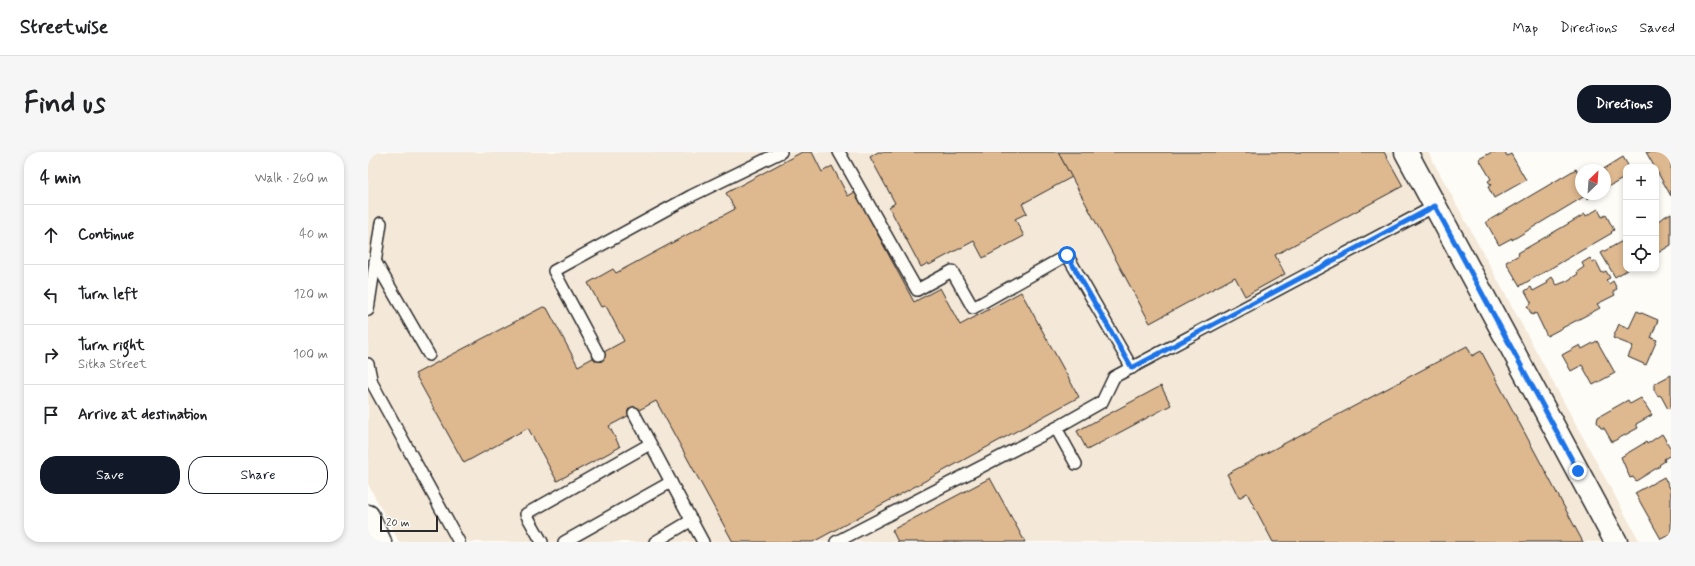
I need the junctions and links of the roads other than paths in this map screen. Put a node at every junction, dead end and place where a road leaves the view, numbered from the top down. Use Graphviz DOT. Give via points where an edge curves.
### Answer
graph roads {
  1 [pos="781,152"];
  2 [pos="839,152"];
  3 [pos="1406,152"];
  4 [pos="1435,206"];
  5 [pos="381,223"];
  6 [pos="375,261"];
  7 [pos="368,310"];
  8 [pos="429,355"];
  9 [pos="599,355"];
  10 [pos="368,364"];
  11 [pos="1132,368"];
  12 [pos="634,413"];
  13 [pos="1056,428"];
  14 [pos="650,444"];
  15 [pos="1076,464"];
  16 [pos="671,482"];
  17 [pos="368,516"];
  18 [pos="692,520"];
  19 [pos="380,542"];
  20 [pos="459,542"];
  21 [pos="542,542"];
  22 [pos="564,542"];
  23 [pos="655,542"];
  24 [pos="703,542"];
  25 [pos="836,542"];
  26 [pos="1616,542"];
  1 -- 9 [label="lane" via="691,196 554,271"];
  2 -- 11 [label="lane" via="917,290 952,271 973,308 1067,255"];
  3 -- 4 [label="street"];
  4 -- 11 [label="lane"];
  4 -- 26 [label="street"];
  5 -- 6 [label="lane"];
  6 -- 7 [label="lane"];
  6 -- 8 [label="lane"];
  10 -- 20 [label="lane" via="372,383"];
  11 -- 13 [label="lane" via="1114,377 1102,402"];
  12 -- 14 [label="lane"];
  13 -- 15 [label="lane"];
  13 -- 25 [label="lane"];
  14 -- 16 [label="lane"];
  14 -- 21 [label="lane" via="526,514"];
  16 -- 18 [label="lane"];
  16 -- 22 [label="lane"];
  17 -- 19 [label="street"];
  18 -- 23 [label="lane"];
  18 -- 24 [label="lane"];
}
